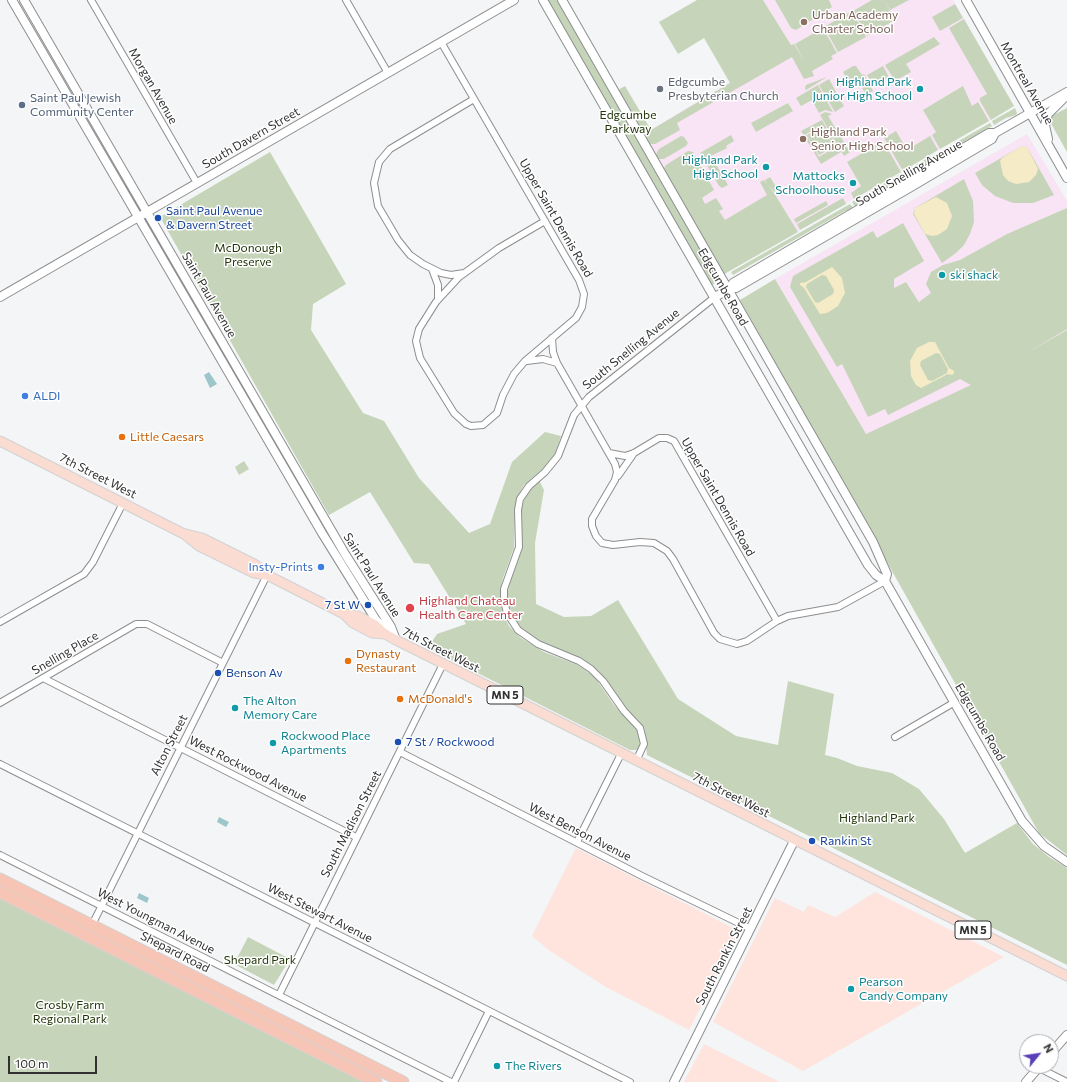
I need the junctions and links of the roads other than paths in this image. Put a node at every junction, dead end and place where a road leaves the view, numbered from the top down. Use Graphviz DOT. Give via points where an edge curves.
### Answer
graph roads {
  1 [pos="12,0"];
  2 [pos="24,0"];
  3 [pos="91,0"];
  4 [pos="346,0"];
  5 [pos="514,0"];
  6 [pos="544,0"];
  7 [pos="562,0"];
  8 [pos="966,0"];
  9 [pos="441,42"];
  10 [pos="388,73"];
  11 [pos="1067,94"];
  12 [pos="474,98"];
  13 [pos="1031,113"];
  14 [pos="1060,165"];
  15 [pos="1067,178"];
  16 [pos="197,183"];
  17 [pos="146,212"];
  18 [pos="137,218"];
  19 [pos="545,221"];
  20 [pos="432,269"];
  21 [pos="464,273"];
  22 [pos="728,289"];
  23 [pos="1,295"];
  24 [pos="715,297"];
  25 [pos="438,299"];
  26 [pos="552,338"];
  27 [pos="525,361"];
  28 [pos="557,363"];
  29 [pos="581,406"];
  30 [pos="0,441"];
  31 [pos="634,453"];
  32 [pos="609,454"];
  33 [pos="615,480"];
  34 [pos="123,503"];
  35 [pos="267,575"];
  36 [pos="885,581"];
  37 [pos="777,621"];
  38 [pos="0,622"];
  39 [pos="396,640"];
  40 [pos="223,663"];
  41 [pos="443,664"];
  42 [pos="43,678"];
  43 [pos="955,702"];
  44 [pos="0,703"];
  45 [pos="895,737"];
  46 [pos="180,747"];
  47 [pos="400,752"];
  48 [pos="621,754"];
  49 [pos="636,761"];
  50 [pos="0,764"];
  51 [pos="137,833"];
  52 [pos="356,837"];
  53 [pos="794,841"];
  54 [pos="577,842"];
  55 [pos="0,855"];
  56 [pos="1067,862"];
  57 [pos="0,879"];
  58 [pos="0,892"];
  59 [pos="101,906"];
  60 [pos="59,922"];
  61 [pos="314,922"];
  62 [pos="92,925"];
  63 [pos="751,929"];
  64 [pos="126,956"];
  65 [pos="1067,976"];
  66 [pos="279,995"];
  67 [pos="489,1010"];
  68 [pos="1067,1035"];
  69 [pos="1059,1044"];
  70 [pos="1033,1074"];
  71 [pos="1052,1074"];
  72 [pos="376,1082"];
  73 [pos="403,1082"];
  74 [pos="452,1082"];
  75 [pos="630,1082"];
  76 [pos="674,1082"];
  77 [pos="1026,1082"];
  78 [pos="1067,1082"];
  1 -- 18 [label="street, Saint Paul Avenue"];
  2 -- 17 [label="street, Saint Paul Avenue"];
  3 -- 16 [label="street, Morgan Avenue"];
  4 -- 10 [label="street"];
  5 -- 9 [label="street, South Davern Street"];
  6 -- 24 [label="street, Edgcumbe Road"];
  7 -- 22 [label="street, Edgcumbe Road"];
  8 -- 13 [label="street, Montreal Avenue"];
  9 -- 10 [label="street, South Davern Street"];
  9 -- 12 [label="street, Upper Saint Dennis Road"];
  10 -- 16 [label="street, South Davern Street"];
  11 -- 13 [label="street, South Snelling Avenue"];
  11 -- 14 [label="street" via="1050,112 1046,121 1048,140"];
  12 -- 19 [label="street, Upper Saint Dennis Road"];
  12 -- 20 [label="street" via="397,144 384,155 376,170 374,192 380,209 403,247"];
  13 -- 14 [label="street, Montreal Avenue"];
  13 -- 22 [label="street, South Snelling Avenue" via="994,133 989,133 733,283"];
  14 -- 15 [label="street, Montreal Avenue"];
  16 -- 17 [label="street, South Davern Street"];
  17 -- 18 [label="street, South Davern Street"];
  17 -- 39 [label="street, Saint Paul Avenue"];
  18 -- 23 [label="street, South Davern Street"];
  18 -- 39 [label="street, Saint Paul Avenue" via="322,533 376,620"];
  19 -- 21 [label="street, Upper Saint Dennis Road" via="499,248"];
  19 -- 26 [label="street, Upper Saint Dennis Road" via="579,280 584,294 582,307 576,318"];
  20 -- 21 [label="street" via="451,275"];
  20 -- 25 [label="street" via="438,285"];
  21 -- 25 [label="street, Upper Saint Dennis Road"];
  22 -- 24 [label="street, South Snelling Avenue"];
  22 -- 36 [label="street, Edgcumbe Road" via="873,542 887,574"];
  24 -- 29 [label="street, South Snelling Avenue"];
  24 -- 36 [label="street, Edgcumbe Road" via="868,565"];
  25 -- 27 [label="street, Upper Saint Dennis Road" via="420,329 416,348 461,422 477,426 493,418 508,384"];
  26 -- 27 [label="street, Upper Saint Dennis Road"];
  26 -- 28 [label="street"];
  27 -- 28 [label="street" via="536,358"];
  28 -- 29 [label="street"];
  29 -- 32 [label="street"];
  29 -- 49 [label="street, South Snelling Avenue" via="571,420 558,456 545,472 528,486 520,499 519,547 505,583 504,602 510,619 523,634 542,646 585,664 603,681 642,732 643,749"];
  30 -- 34 [label="main road, 7th Street West / MN 5"];
  31 -- 32 [label="street, Upper Saint Dennis Road" via="625,456"];
  31 -- 33 [label="street"];
  31 -- 37 [label="street, Upper Saint Dennis Road" via="659,438 671,439 676,443"];
  32 -- 33 [label="street" via="617,472"];
  33 -- 37 [label="street" via="592,519 594,532 602,542 613,545 654,543 667,551 714,633 726,642 747,642"];
  34 -- 35 [label="main road, 7th Street West / MN 5" via="184,534 208,551 254,573"];
  34 -- 38 [label="street" via="94,562 84,574"];
  35 -- 39 [label="main road, 7th Street West / MN 5" via="344,614 358,616"];
  35 -- 40 [label="street, Alton Street"];
  36 -- 37 [label="street" via="838,607 803,612"];
  36 -- 43 [label="street, Edgcumbe Road"];
  39 -- 41 [label="main road, 7th Street West / MN 5"];
  40 -- 42 [label="street, Snelling Place" via="141,623"];
  40 -- 46 [label="street, Alton Street"];
  41 -- 47 [label="street, South Madison Street"];
  41 -- 48 [label="main road, 7th Street West / MN 5"];
  42 -- 44 [label="street, Snelling Place"];
  42 -- 46 [label="street, West Rockwood Avenue"];
  43 -- 45 [label="street"];
  43 -- 56 [label="street, Edgcumbe Road" via="1028,830 1048,850"];
  46 -- 51 [label="street, Alton Street"];
  46 -- 52 [label="street, West Rockwood Avenue"];
  47 -- 52 [label="street, South Madison Street"];
  47 -- 54 [label="street, West Benson Avenue"];
  48 -- 49 [label="main road, 7th Street West / MN 5"];
  48 -- 54 [label="street"];
  49 -- 53 [label="main road, 7th Street West / MN 5"];
  50 -- 51 [label="street, West Stewart Avenue"];
  51 -- 59 [label="street, Alton Street"];
  51 -- 61 [label="street, West Stewart Avenue"];
  52 -- 61 [label="street, South Madison Street"];
  53 -- 63 [label="street, South Rankin Street"];
  53 -- 65 [label="main road, 7th Street West / MN 5"];
  54 -- 63 [label="street, West Benson Avenue"];
  55 -- 59 [label="street, West Youngman Avenue"];
  57 -- 62 [label="highway, Shepard Road"];
  58 -- 60 [label="highway"];
  59 -- 62 [label="street, Alton Street"];
  59 -- 66 [label="street, West Youngman Avenue"];
  60 -- 62 [label="highway" via="81,929"];
  60 -- 64 [label="highway"];
  61 -- 66 [label="street, South Madison Street"];
  61 -- 67 [label="street, West Stewart Avenue"];
  62 -- 64 [label="highway" via="94,937"];
  62 -- 73 [label="highway, Shepard Road"];
  63 -- 76 [label="street, South Rankin Street"];
  64 -- 72 [label="highway"];
  66 -- 74 [label="street, West Youngman Avenue"];
  67 -- 74 [label="street"];
  67 -- 75 [label="street, West Stewart Avenue"];
  68 -- 69 [label="street"];
  70 -- 77 [label="street"];
  71 -- 78 [label="street"];
}
